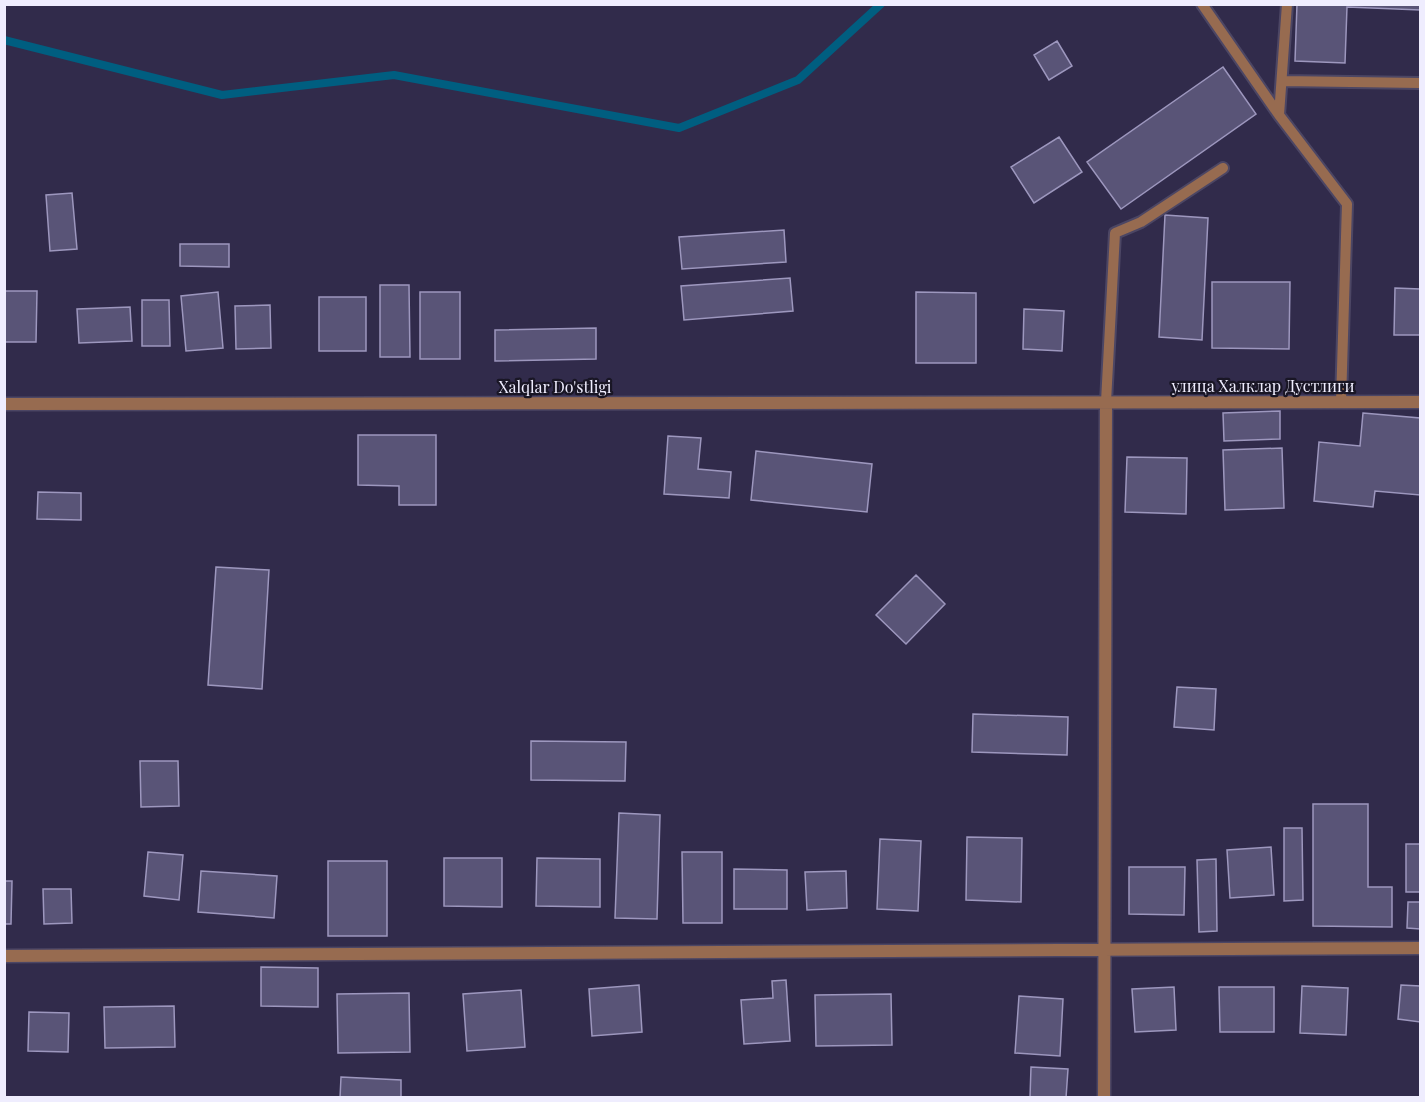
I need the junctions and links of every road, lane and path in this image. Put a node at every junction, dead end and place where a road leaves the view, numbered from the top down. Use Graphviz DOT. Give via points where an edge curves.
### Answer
graph roads {
  1 [pos="1202,4"];
  2 [pos="1287,4"];
  3 [pos="1282,81"];
  4 [pos="1420,83"];
  5 [pos="1279,115"];
  6 [pos="1223,168"];
  7 [pos="1106,402"];
  8 [pos="1341,402"];
  9 [pos="1420,402"];
  10 [pos="4,404"];
  11 [pos="1420,948"];
  12 [pos="1103,949"];
  13 [pos="4,956"];
  14 [pos="1104,1098"];
  1 -- 5 [label="lane"];
  2 -- 3 [label="lane"];
  3 -- 4 [label="lane"];
  3 -- 5 [label="lane"];
  5 -- 8 [label="lane" via="1347,204"];
  6 -- 7 [label="lane" via="1141,222 1115,233"];
  7 -- 8 [label="street, улица Халклар Дустлиги"];
  7 -- 10 [label="street, Xalqlar Do'stligi"];
  7 -- 12 [label="street"];
  8 -- 9 [label="street, улица Халклар Дустлиги"];
  11 -- 12 [label="street"];
  12 -- 13 [label="street"];
  12 -- 14 [label="street"];
}
